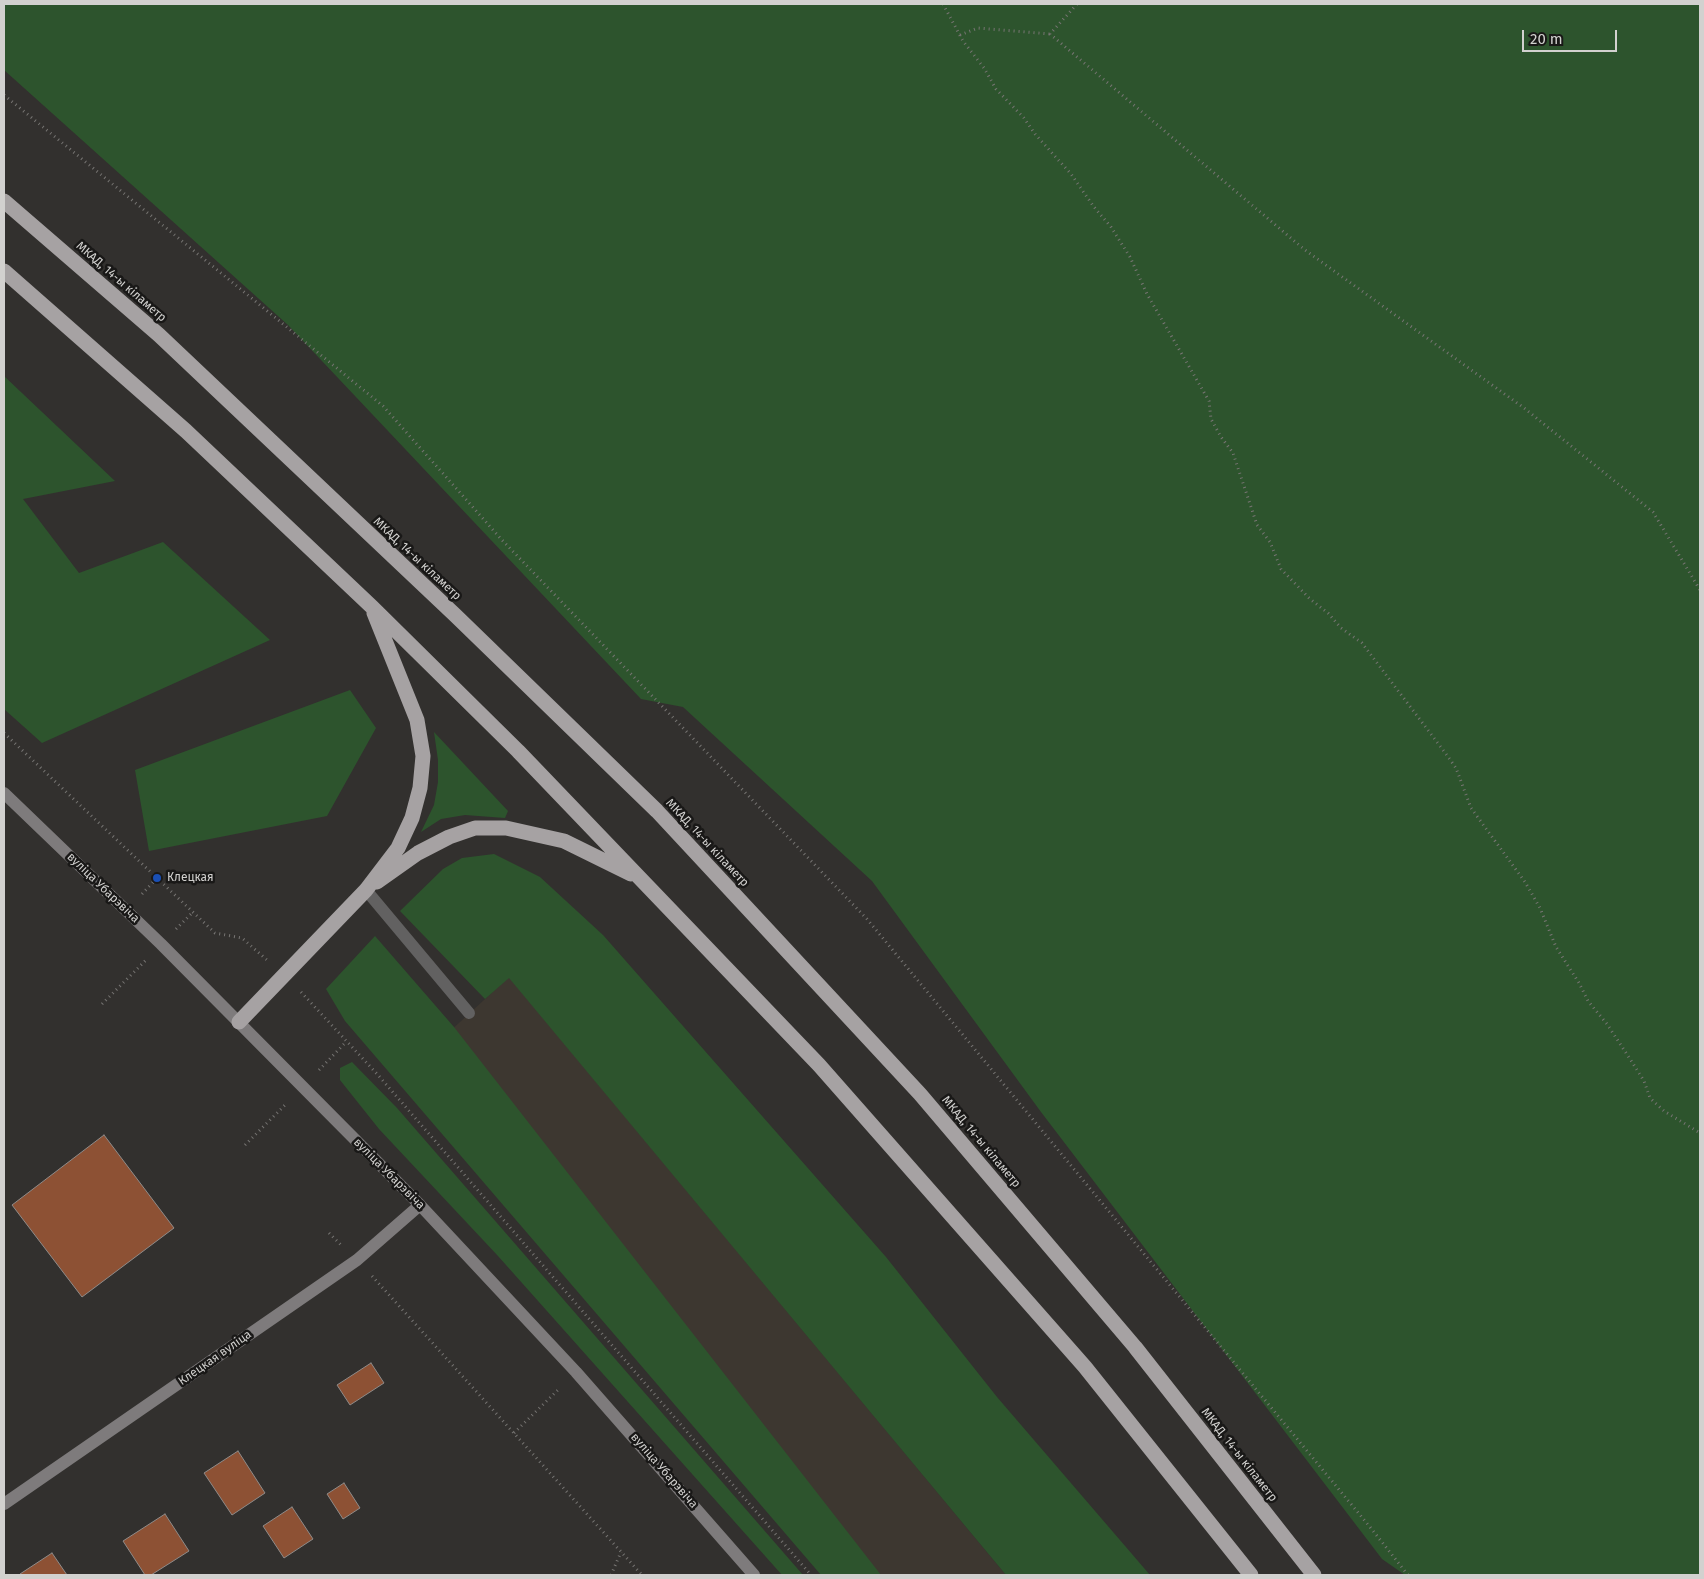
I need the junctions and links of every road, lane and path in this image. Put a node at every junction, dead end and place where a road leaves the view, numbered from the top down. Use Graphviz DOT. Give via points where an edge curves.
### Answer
graph roads {
  1 [pos="943,4"];
  2 [pos="1077,4"];
  3 [pos="1050,34"];
  4 [pos="960,35"];
  5 [pos="4,95"];
  6 [pos="4,201"];
  7 [pos="4,271"];
  8 [pos="1700,590"];
  9 [pos="372,607"];
  10 [pos="4,733"];
  11 [pos="4,793"];
  12 [pos="642,880"];
  13 [pos="366,890"];
  14 [pos="284,974"];
  15 [pos="469,1013"];
  16 [pos="239,1022"];
  17 [pos="1700,1133"];
  18 [pos="420,1205"];
  19 [pos="329,1233"];
  20 [pos="357,1260"];
  21 [pos="576,1372"];
  22 [pos="514,1432"];
  23 [pos="4,1504"];
  24 [pos="621,1552"];
  25 [pos="611,1575"];
  26 [pos="642,1575"];
  27 [pos="754,1575"];
  28 [pos="811,1575"];
  29 [pos="1251,1575"];
  30 [pos="1314,1575"];
  31 [pos="1408,1575"];
  1 -- 4 [label="path"];
  2 -- 3 [label="path"];
  3 -- 4 [label="path" via="978,28"];
  3 -- 8 [label="path" via="1305,250 1524,408 1653,512"];
  4 -- 17 [label="path" via="996,89 1071,174 1130,257 1147,294 1209,401 1212,418 1233,453 1257,525 1270,542 1281,569 1341,628 1362,643 1446,754 1456,768 1471,808 1525,882 1556,947 1588,1002 1607,1024 1644,1081 1650,1098 1664,1111"];
  5 -- 31 [label="path" via="383,406 502,540 867,919"];
  6 -- 30 [label="highway, МКАД, 14-ы кіламетр" via="159,334 658,811 920,1094 1135,1347"];
  7 -- 9 [label="highway" via="186,431"];
  9 -- 12 [label="highway" via="518,751"];
  9 -- 13 [label="highway" via="417,720 423,756 420,788 412,818 398,848"];
  10 -- 14 [label="path" via="216,933 242,938"];
  11 -- 16 [label="main road, вуліца Убарэвіча"];
  12 -- 13 [label="highway" via="564,841 506,828 475,828 418,853"];
  12 -- 29 [label="highway" via="819,1064 1085,1367"];
  13 -- 14 [label="highway"];
  13 -- 15 [label="lane"];
  14 -- 16 [label="highway"];
  14 -- 28 [label="path" via="378,1075"];
  16 -- 18 [label="main road, вуліца Убарэвіча"];
  18 -- 20 [label="main road, Клецкая вуліца"];
  18 -- 21 [label="main road, вуліца Убарэвіча"];
  19 -- 20 [label="path"];
  20 -- 22 [label="path"];
  20 -- 23 [label="main road, Клецкая вуліца"];
  21 -- 22 [label="path"];
  21 -- 27 [label="main road, вуліца Убарэвіча"];
  22 -- 24 [label="path"];
  24 -- 25 [label="path"];
  24 -- 26 [label="path"];
}
